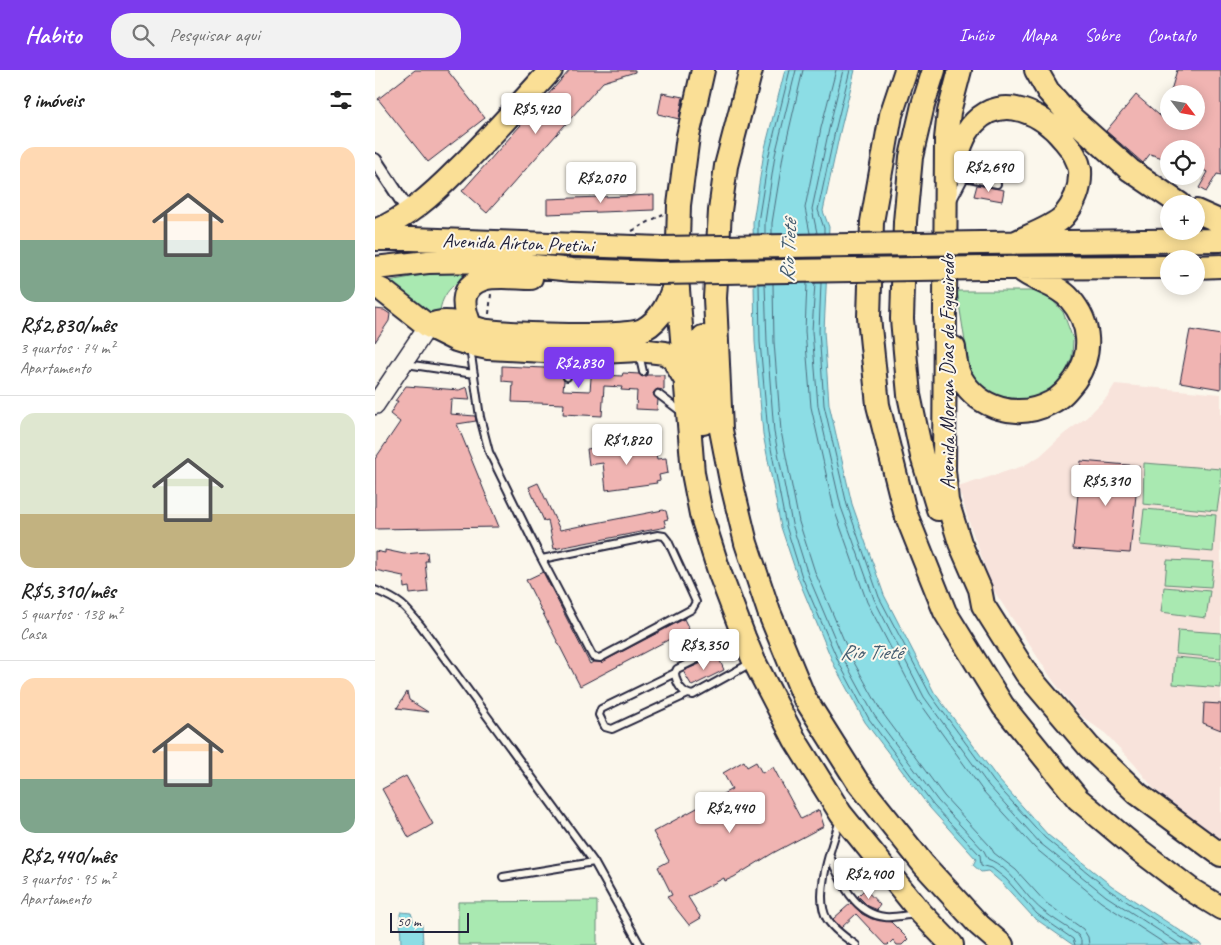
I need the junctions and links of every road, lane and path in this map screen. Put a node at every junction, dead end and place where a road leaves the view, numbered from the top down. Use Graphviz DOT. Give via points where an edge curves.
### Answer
graph roads {
  1 [pos="551,70"];
  2 [pos="703,70"];
  3 [pos="751,70"];
  4 [pos="906,70"];
  5 [pos="934,70"];
  6 [pos="960,70"];
  7 [pos="1036,70"];
  8 [pos="959,152"];
  9 [pos="375,160"];
  10 [pos="965,177"];
  11 [pos="997,184"];
  12 [pos="1166,195"];
  13 [pos="679,205"];
  14 [pos="946,211"];
  15 [pos="409,213"];
  16 [pos="1205,215"];
  17 [pos="1221,222"];
  18 [pos="375,231"];
  19 [pos="628,232"];
  20 [pos="375,239"];
  21 [pos="1221,240"];
  22 [pos="1014,243"];
  23 [pos="717,254"];
  24 [pos="1160,267"];
  25 [pos="375,268"];
  26 [pos="1019,268"];
  27 [pos="572,270"];
  28 [pos="668,275"];
  29 [pos="493,278"];
  30 [pos="375,286"];
  31 [pos="946,299"];
  32 [pos="428,326"];
  33 [pos="476,331"];
  34 [pos="639,350"];
  35 [pos="582,352"];
  36 [pos="403,364"];
  37 [pos="643,372"];
  38 [pos="474,374"];
  39 [pos="567,376"];
  40 [pos="685,380"];
  41 [pos="658,394"];
  42 [pos="375,405"];
  43 [pos="689,418"];
  44 [pos="701,514"];
  45 [pos="542,559"];
  46 [pos="375,590"];
  47 [pos="983,604"];
  48 [pos="744,637"];
  49 [pos="754,661"];
  50 [pos="675,672"];
  51 [pos="688,694"];
  52 [pos="841,814"];
  53 [pos="1217,851"];
  54 [pos="830,855"];
  55 [pos="594,862"];
  56 [pos="503,876"];
  57 [pos="1221,908"];
  58 [pos="921,914"];
  59 [pos="640,945"];
  60 [pos="857,945"];
  61 [pos="952,945"];
  62 [pos="1002,945"];
  1 -- 15 [label="highway" via="484,144 429,198"];
  2 -- 13 [label="highway" via="688,136"];
  3 -- 23 [label="highway" via="726,166"];
  4 -- 57 [label="highway" via="891,115 872,222 869,317 878,405 905,512 945,612 1003,706 1078,799 1193,891"];
  5 -- 47 [label="highway" via="911,157 902,319 909,395 922,456 936,504 958,558"];
  6 -- 14 [label="highway, Avenida Morvan Dias de Figueiredo" via="946,139"];
  7 -- 12 [label="highway" via="1048,91 1072,118 1129,170"];
  8 -- 10 [label="lane"];
  8 -- 14 [label="highway"];
  8 -- 22 [label="highway" via="975,122 997,109 1012,108 1039,117 1051,125 1071,148 1080,168 1079,187 1073,204 1056,223"];
  9 -- 15 [label="street"];
  10 -- 11 [label="lane"];
  10 -- 14 [label="lane"];
  13 -- 19 [label="path"];
  13 -- 28 [label="highway"];
  14 -- 31 [label="highway, Avenida Morvan Dias de Figueiredo"];
  15 -- 18 [label="highway"];
  16 -- 17 [label="highway"];
  20 -- 22 [label="highway, Avenida Aírton Pretini, bridge" via="661,248"];
  21 -- 22 [label="highway, Avenida Aírton Pretini"];
  23 -- 44 [label="highway" via="703,290 704,487"];
  23 -- 62 [label="highway" via="715,298 721,430 731,481 769,612 804,697 857,782 924,865 979,925"];
  24 -- 26 [label="highway, Avenida Aírton Pretini"];
  25 -- 27 [label="highway, Avenida Aírton Pretini" via="427,262 486,261"];
  26 -- 28 [label="highway, Avenida Aírton Pretini, bridge"];
  26 -- 31 [label="highway" via="1070,299 1086,329 1087,351 1081,371 1066,392 1050,403 1011,412 974,395 960,377 955,357 952,307"];
  27 -- 28 [label="highway, Avenida Aírton Pretini"];
  27 -- 29 [label="highway" via="541,278"];
  28 -- 33 [label="highway" via="670,298 663,312 643,330 629,334"];
  28 -- 40 [label="highway"];
  29 -- 33 [label="path"];
  29 -- 33 [label="highway" via="474,283 463,304 465,314"];
  30 -- 32 [label="highway"];
  31 -- 47 [label="highway, Avenida Morvan Dias de Figueiredo" via="944,470 947,501"];
  32 -- 33 [label="highway" via="445,322"];
  32 -- 36 [label="street"];
  33 -- 35 [label="highway" via="488,348 509,353"];
  33 -- 38 [label="lane"];
  34 -- 35 [label="highway"];
  34 -- 37 [label="lane"];
  34 -- 40 [label="highway" via="665,353 673,359"];
  35 -- 39 [label="lane"];
  36 -- 38 [label="lane"];
  36 -- 42 [label="street"];
  38 -- 45 [label="lane" via="489,452"];
  40 -- 43 [label="highway"];
  41 -- 43 [label="lane"];
  43 -- 44 [label="highway" via="693,473"];
  44 -- 48 [label="highway"];
  45 -- 45 [label="lane" via="593,657 597,658 692,610 696,602 664,536"];
  46 -- 55 [label="lane" via="403,604 421,626"];
  47 -- 53 [label="highway, Avenida Morvan Dias de Figueiredo" via="1026,673 1089,747 1138,794"];
  48 -- 49 [label="highway"];
  48 -- 50 [label="lane"];
  49 -- 51 [label="lane"];
  49 -- 52 [label="highway" via="795,740"];
  50 -- 51 [label="lane" via="683,692"];
  50 -- 51 [label="lane" via="601,709 599,715 605,727 611,729"];
  52 -- 54 [label="lane"];
  52 -- 58 [label="highway"];
  54 -- 58 [label="lane" via="839,878 865,910 886,917"];
  54 -- 60 [label="lane" via="823,882 827,919"];
  55 -- 56 [label="lane"];
  55 -- 59 [label="lane"];
  58 -- 61 [label="highway"];
}
